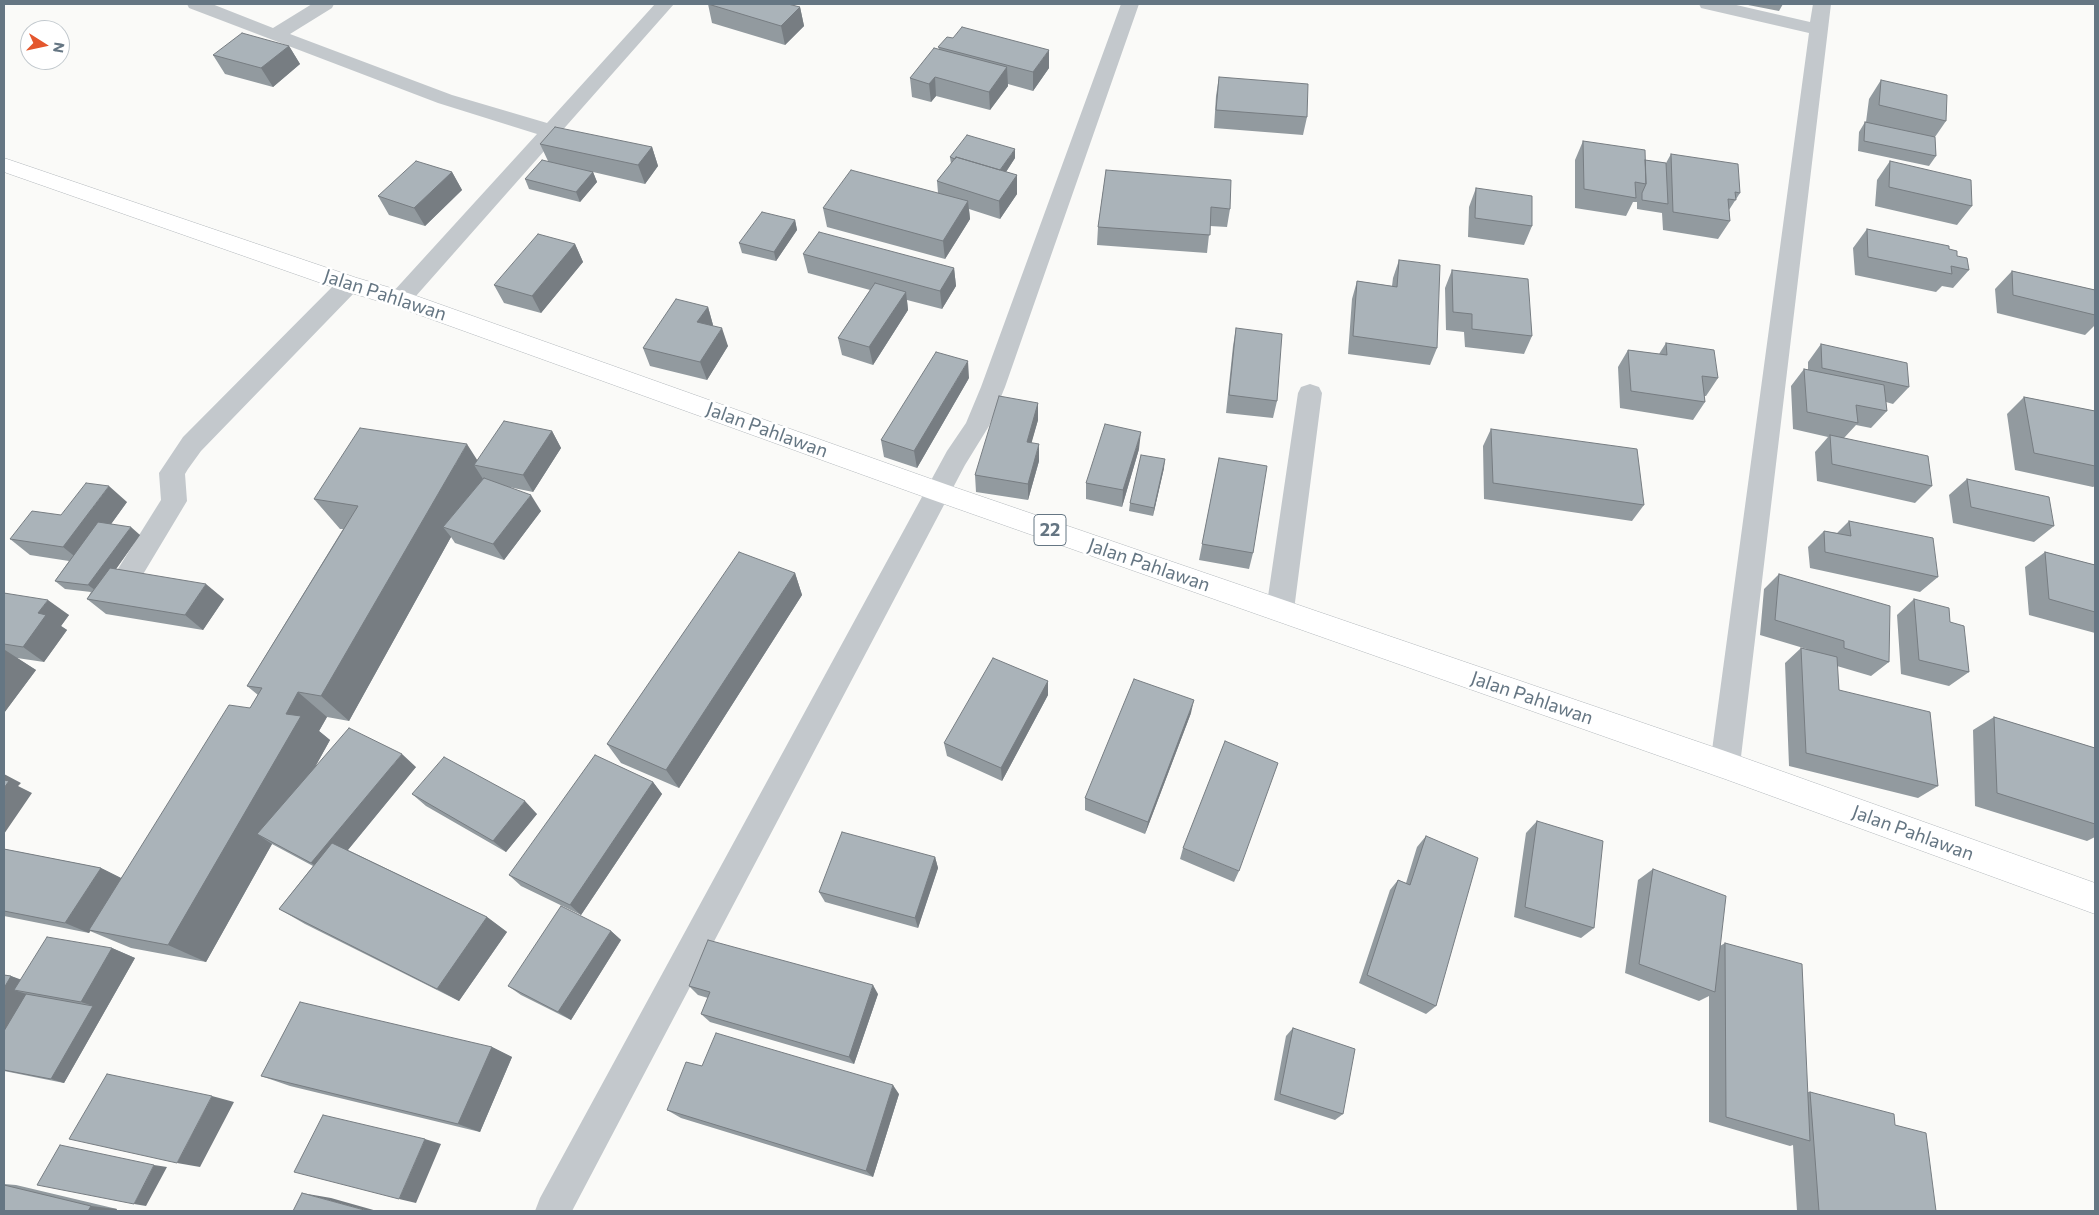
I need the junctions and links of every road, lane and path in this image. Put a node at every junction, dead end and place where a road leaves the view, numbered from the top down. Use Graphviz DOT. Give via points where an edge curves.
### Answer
graph roads {
  1 [pos="196,4"];
  2 [pos="325,4"];
  3 [pos="665,4"];
  4 [pos="1130,4"];
  5 [pos="1708,4"];
  6 [pos="1822,4"];
  7 [pos="1818,29"];
  8 [pos="275,35"];
  9 [pos="551,131"];
  10 [pos="4,165"];
  11 [pos="349,284"];
  12 [pos="400,299"];
  13 [pos="1310,393"];
  14 [pos="939,492"];
  15 [pos="120,588"];
  16 [pos="1280,610"];
  17 [pos="1725,765"];
  18 [pos="2095,899"];
  19 [pos="553,1211"];
  1 -- 8 [label="street"];
  2 -- 8 [label="street"];
  3 -- 9 [label="street"];
  4 -- 14 [label="street" via="993,387 976,426"];
  5 -- 7 [label="street"];
  6 -- 7 [label="street"];
  7 -- 17 [label="street"];
  8 -- 9 [label="street" via="445,99"];
  9 -- 12 [label="street"];
  10 -- 11 [label="highway, Jalan Pahlawan / 22"];
  11 -- 12 [label="highway, Jalan Pahlawan / 22"];
  11 -- 15 [label="street" via="192,444 172,473 174,502"];
  12 -- 14 [label="highway, Jalan Pahlawan / 22"];
  13 -- 16 [label="street"];
  14 -- 16 [label="highway, Jalan Pahlawan / 22"];
  14 -- 19 [label="street"];
  16 -- 17 [label="highway, Jalan Pahlawan / 22"];
  17 -- 18 [label="highway, Jalan Pahlawan / 22"];
}
